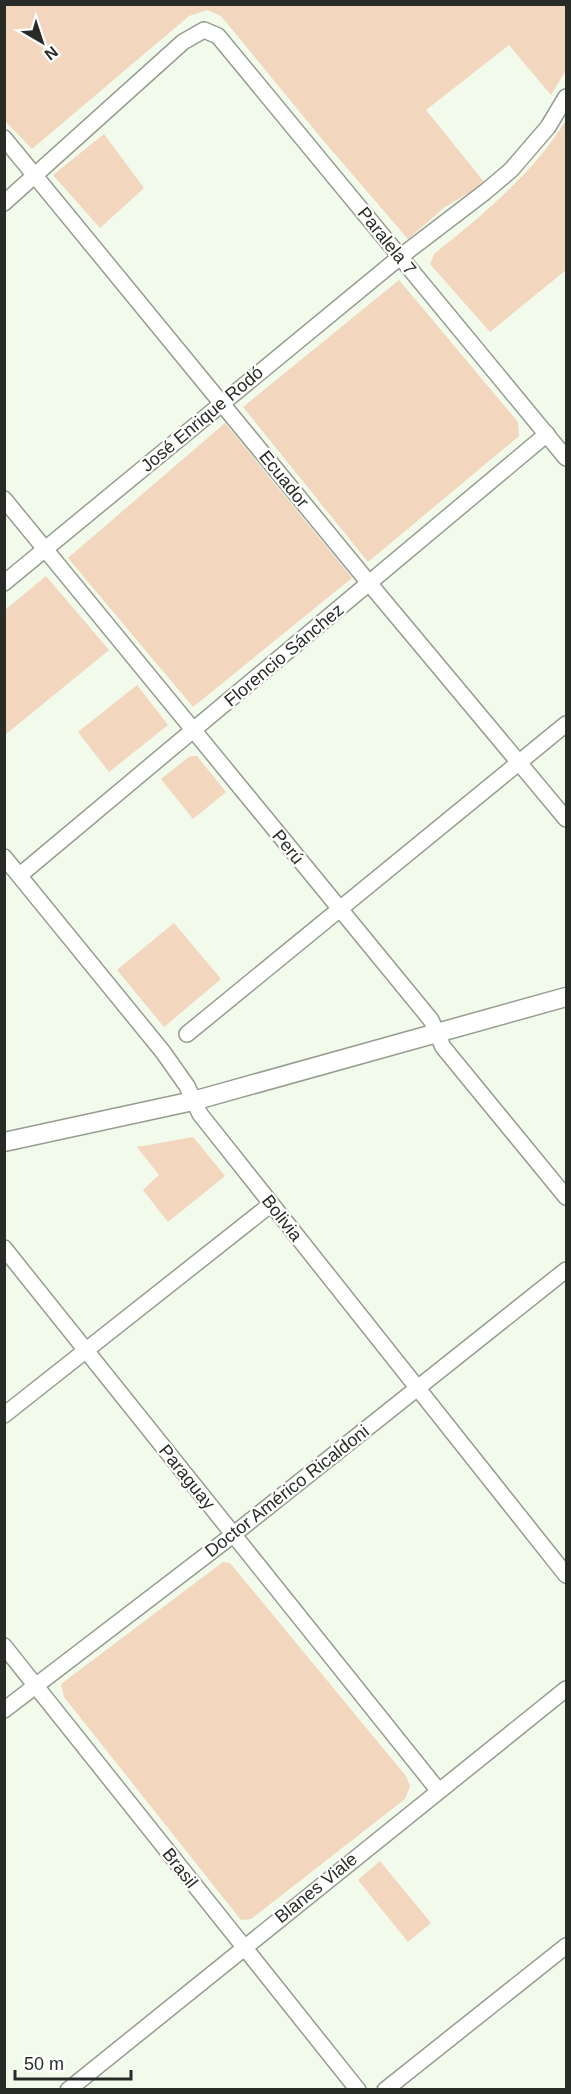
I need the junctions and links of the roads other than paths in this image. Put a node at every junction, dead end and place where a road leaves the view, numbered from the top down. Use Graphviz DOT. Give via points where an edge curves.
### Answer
graph roads {
  1 [pos="567,98"];
  2 [pos="4,138"];
  3 [pos="37,175"];
  4 [pos="4,203"];
  5 [pos="400,257"];
  6 [pos="222,402"];
  7 [pos="547,434"];
  8 [pos="567,458"];
  9 [pos="4,499"];
  10 [pos="46,550"];
  11 [pos="4,583"];
  12 [pos="369,584"];
  13 [pos="567,724"];
  14 [pos="193,730"];
  15 [pos="522,763"];
  16 [pos="567,819"];
  17 [pos="4,857"];
  18 [pos="20,876"];
  19 [pos="338,909"];
  20 [pos="567,997"];
  21 [pos="436,1033"];
  22 [pos="187,1034"];
  23 [pos="193,1101"];
  24 [pos="4,1142"];
  25 [pos="567,1197"];
  26 [pos="270,1205"];
  27 [pos="4,1248"];
  28 [pos="567,1270"];
  29 [pos="84,1351"];
  30 [pos="417,1388"];
  31 [pos="4,1415"];
  32 [pos="234,1534"];
  33 [pos="567,1575"];
  34 [pos="4,1646"];
  35 [pos="36,1684"];
  36 [pos="567,1689"];
  37 [pos="4,1710"];
  38 [pos="438,1790"];
  39 [pos="567,1946"];
  40 [pos="243,1948"];
  41 [pos="68,2090"];
  42 [pos="358,2090"];
  43 [pos="385,2090"];
  1 -- 5 [label="street, José Enrique Rodó" via="511,170"];
  2 -- 3 [label="street, Ecuador"];
  3 -- 4 [label="street"];
  3 -- 5 [label="street, Paralela 7" via="183,42 204,30 218,36"];
  3 -- 6 [label="street, Ecuador"];
  5 -- 6 [label="street, José Enrique Rodó"];
  5 -- 7 [label="street, Paralela 7"];
  6 -- 10 [label="street, José Enrique Rodó"];
  6 -- 12 [label="street, Ecuador"];
  7 -- 8 [label="street, Paralela 7"];
  7 -- 12 [label="street, Florencio Sánchez"];
  9 -- 10 [label="street, Perú"];
  10 -- 11 [label="street, José Enrique Rodó"];
  10 -- 14 [label="street, Perú"];
  12 -- 14 [label="street, Florencio Sánchez"];
  12 -- 15 [label="street, Ecuador"];
  13 -- 15 [label="street"];
  14 -- 18 [label="street, Florencio Sánchez"];
  14 -- 19 [label="street, Perú"];
  15 -- 16 [label="street, Ecuador"];
  15 -- 19 [label="street"];
  17 -- 18 [label="street, Bolivia"];
  18 -- 23 [label="street, Bolivia" via="163,1052"];
  19 -- 21 [label="street, Perú" via="431,1020"];
  19 -- 22 [label="street"];
  20 -- 21 [label="street"];
  21 -- 23 [label="street"];
  21 -- 25 [label="street, Perú" via="443,1047"];
  23 -- 24 [label="street"];
  23 -- 26 [label="street, Bolivia"];
  26 -- 29 [label="street"];
  26 -- 30 [label="street, Bolivia"];
  27 -- 29 [label="street, Paraguay"];
  28 -- 30 [label="street, Doctor Américo Ricaldoni"];
  29 -- 31 [label="street"];
  29 -- 32 [label="street, Paraguay"];
  30 -- 32 [label="street, Doctor Américo Ricaldoni"];
  30 -- 33 [label="street, Bolivia"];
  32 -- 35 [label="street, Doctor Américo Ricaldoni"];
  32 -- 38 [label="street, Paraguay"];
  34 -- 35 [label="street, Brasil"];
  35 -- 37 [label="street, Doctor Américo Ricaldoni"];
  35 -- 40 [label="street, Brasil"];
  36 -- 38 [label="street, Blanes Viale"];
  38 -- 40 [label="street, Blanes Viale"];
  39 -- 43 [label="street"];
  40 -- 41 [label="street, Blanes Viale"];
  40 -- 42 [label="street, Brasil"];
}
